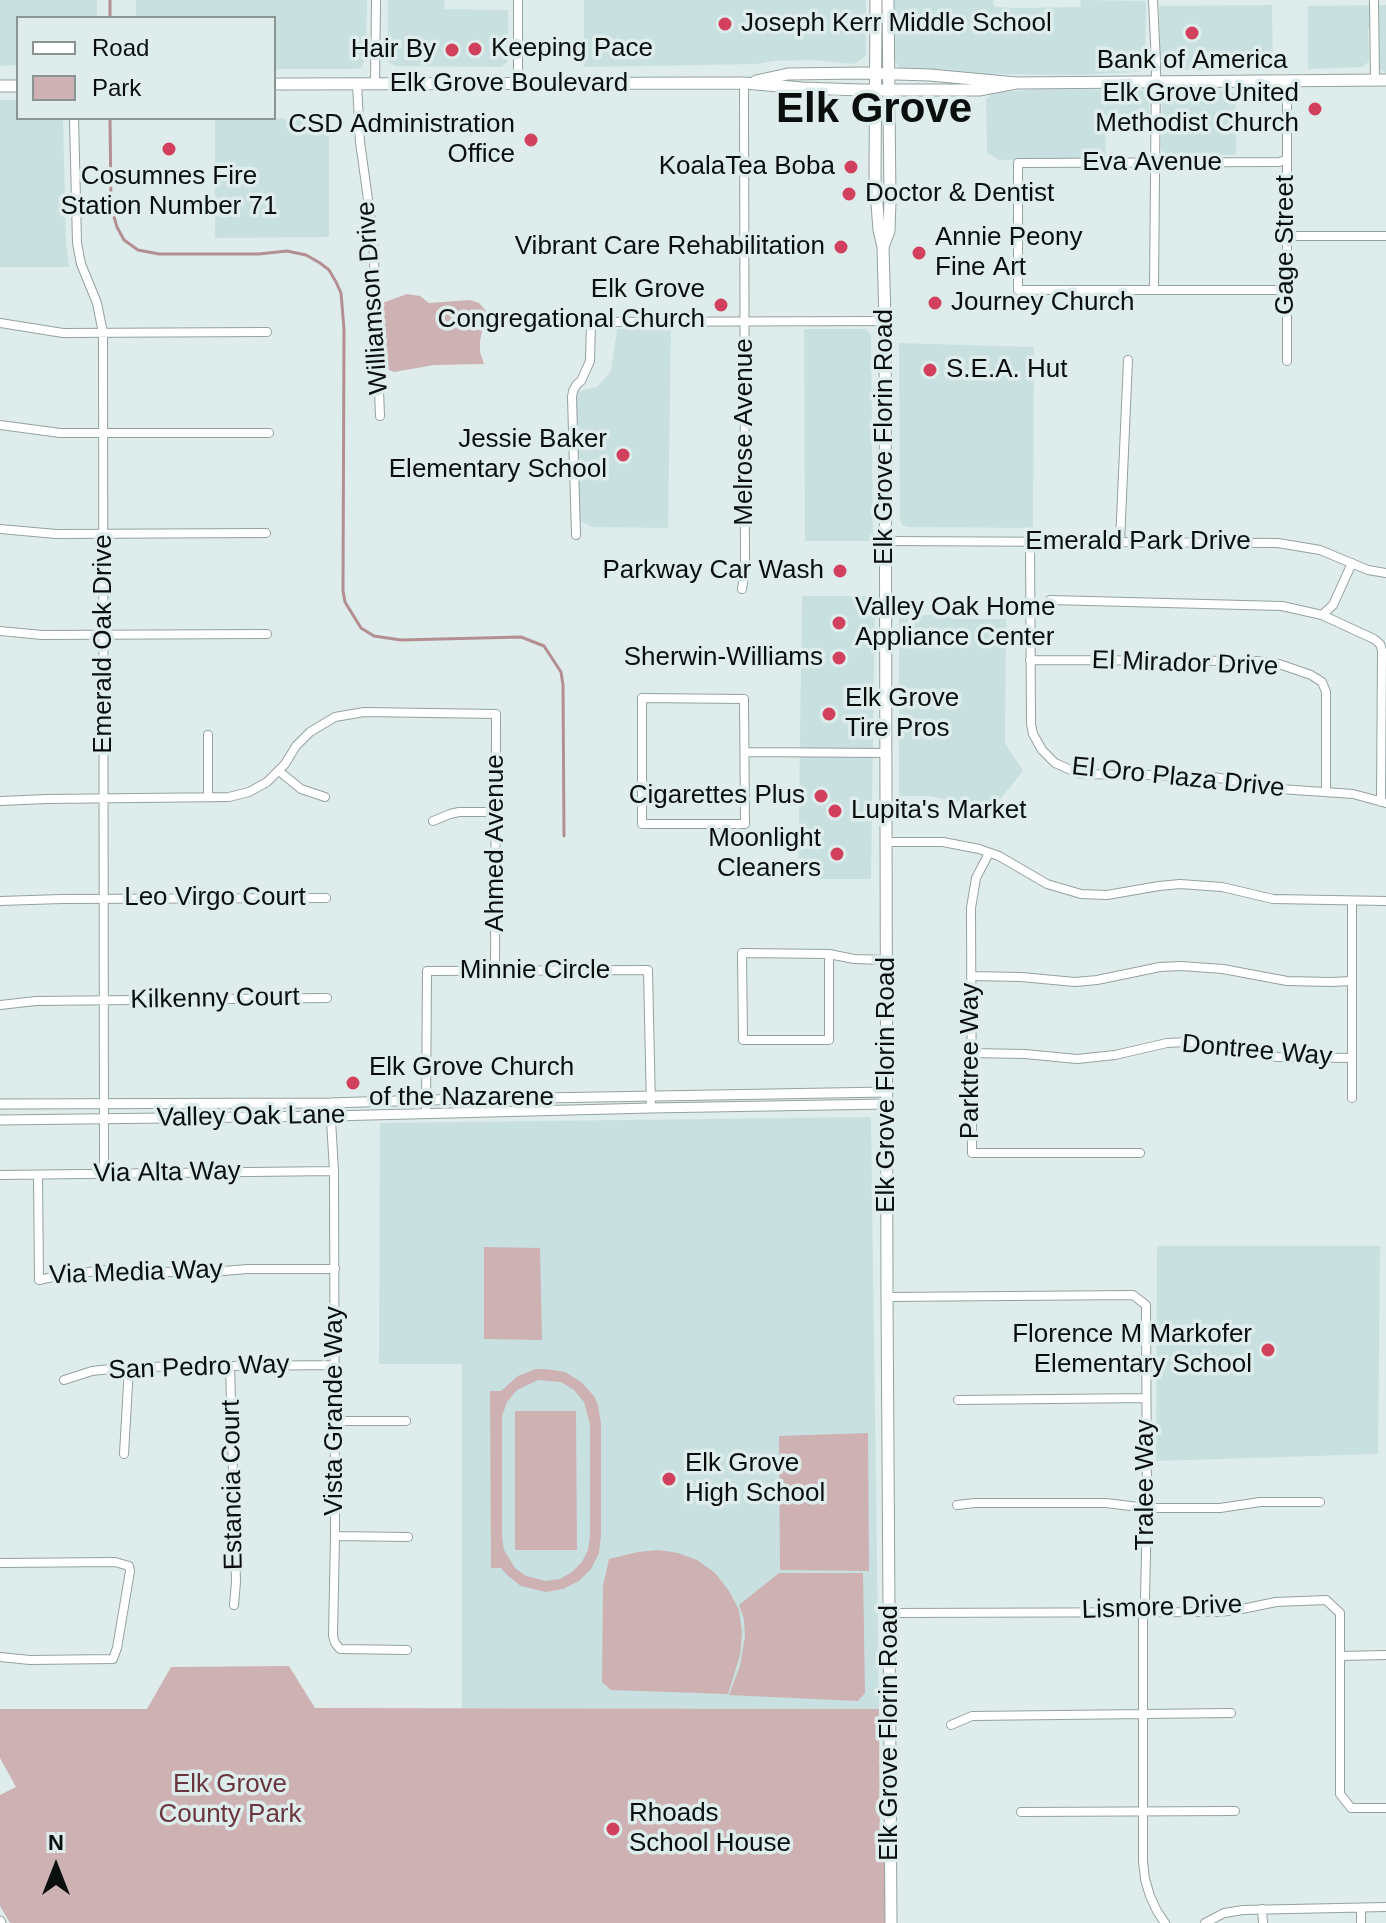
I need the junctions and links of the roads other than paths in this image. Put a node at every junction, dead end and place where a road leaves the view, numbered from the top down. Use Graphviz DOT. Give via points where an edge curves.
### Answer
graph roads {
  1 [pos="376,0"];
  2 [pos="518,0"];
  3 [pos="876,0"];
  4 [pos="888,0"];
  5 [pos="1153,0"];
  6 [pos="1374,0"];
  7 [pos="875,73"];
  8 [pos="889,74"];
  9 [pos="1380,80"];
  10 [pos="1287,81"];
  11 [pos="1156,82"];
  12 [pos="357,83"];
  13 [pos="518,83"];
  14 [pos="744,83"];
  15 [pos="1016,83"];
  16 [pos="276,84"];
  17 [pos="375,84"];
  18 [pos="875,90"];
  19 [pos="889,90"];
  20 [pos="74,120"];
  21 [pos="1286,160"];
  22 [pos="1155,163"];
  23 [pos="1286,236"];
  24 [pos="1386,236"];
  25 [pos="883,247"];
  26 [pos="1154,290"];
  27 [pos="1286,290"];
  28 [pos="745,321"];
  29 [pos="885,321"];
  30 [pos="0,323"];
  31 [pos="267,332"];
  32 [pos="103,333"];
  33 [pos="1128,360"];
  34 [pos="1287,361"];
  35 [pos="380,416"];
  36 [pos="0,425"];
  37 [pos="103,433"];
  38 [pos="269,433"];
  39 [pos="0,529"];
  40 [pos="266,533"];
  41 [pos="104,534"];
  42 [pos="576,535"];
  43 [pos="886,541"];
  44 [pos="1030,541"];
  45 [pos="1120,542"];
  46 [pos="1352,563"];
  47 [pos="1386,573"];
  48 [pos="742,589"];
  49 [pos="1050,600"];
  50 [pos="1322,615"];
  51 [pos="0,631"];
  52 [pos="267,634"];
  53 [pos="104,635"];
  54 [pos="1030,660"];
  55 [pos="208,735"];
  56 [pos="745,752"];
  57 [pos="886,753"];
  58 [pos="279,771"];
  59 [pos="1326,792"];
  60 [pos="208,797"];
  61 [pos="325,797"];
  62 [pos="104,798"];
  63 [pos="0,801"];
  64 [pos="1384,803"];
  65 [pos="496,812"];
  66 [pos="433,821"];
  67 [pos="886,842"];
  68 [pos="989,853"];
  69 [pos="104,898"];
  70 [pos="326,898"];
  71 [pos="0,901"];
  72 [pos="1352,901"];
  73 [pos="1386,901"];
  74 [pos="829,954"];
  75 [pos="887,960"];
  76 [pos="495,971"];
  77 [pos="971,976"];
  78 [pos="1352,981"];
  79 [pos="327,998"];
  80 [pos="104,1000"];
  81 [pos="0,1005"];
  82 [pos="971,1053"];
  83 [pos="1352,1058"];
  84 [pos="887,1098"];
  85 [pos="1352,1098"];
  86 [pos="426,1100"];
  87 [pos="650,1102"];
  88 [pos="330,1103"];
  89 [pos="0,1104"];
  90 [pos="105,1104"];
  91 [pos="426,1113"];
  92 [pos="330,1116"];
  93 [pos="105,1119"];
  94 [pos="0,1120"];
  95 [pos="1140,1153"];
  96 [pos="334,1171"];
  97 [pos="104,1174"];
  98 [pos="0,1175"];
  99 [pos="38,1175"];
  100 [pos="335,1269"];
  101 [pos="887,1297"];
  102 [pos="335,1365"];
  103 [pos="230,1366"];
  104 [pos="129,1367"];
  105 [pos="64,1380"];
  106 [pos="1146,1398"];
  107 [pos="958,1400"];
  108 [pos="335,1421"];
  109 [pos="406,1421"];
  110 [pos="124,1454"];
  111 [pos="1320,1502"];
  112 [pos="957,1505"];
  113 [pos="1147,1508"];
  114 [pos="335,1536"];
  115 [pos="408,1537"];
  116 [pos="0,1563"];
  117 [pos="234,1605"];
  118 [pos="1143,1611"];
  119 [pos="890,1613"];
  120 [pos="407,1650"];
  121 [pos="1386,1655"];
  122 [pos="1340,1656"];
  123 [pos="0,1657"];
  124 [pos="1142,1713"];
  125 [pos="1231,1713"];
  126 [pos="951,1725"];
  127 [pos="1386,1808"];
  128 [pos="1235,1811"];
  129 [pos="1021,1812"];
  130 [pos="1143,1812"];
  131 [pos="1386,1907"];
  132 [pos="1361,1908"];
  133 [pos="1262,1909"];
  134 [pos="891,1923"];
  135 [pos="1165,1923"];
  136 [pos="1205,1923"];
  137 [pos="1263,1923"];
  138 [pos="1361,1923"];
  1 -- 17 [label="street"];
  2 -- 13 [label="street"];
  3 -- 7 [label="main road, Elk Grove Florin Road"];
  4 -- 8 [label="main road, Elk Grove Florin Road"];
  5 -- 11 [label="street"];
  6 -- 9 [label="street"];
  7 -- 8 [label="main road, Elk Grove Boulevard"];
  7 -- 14 [label="main road, Elk Grove Boulevard" via="788,74"];
  7 -- 18 [label="main road, Elk Grove Florin Road"];
  8 -- 15 [label="main road, Elk Grove Boulevard"];
  8 -- 19 [label="main road, Elk Grove Florin Road"];
  9 -- 10 [label="main road, Elk Grove Boulevard"];
  10 -- 11 [label="main road, Elk Grove Boulevard"];
  10 -- 21 [label="street, Gage Street"];
  11 -- 15 [label="main road, Elk Grove Boulevard"];
  11 -- 22 [label="street"];
  12 -- 16 [label="main road, Elk Grove Boulevard"];
  12 -- 17 [label="main road, Elk Grove Boulevard"];
  12 -- 35 [label="street, Williamson Drive" via="373,235"];
  13 -- 14 [label="main road, Elk Grove Boulevard"];
  13 -- 17 [label="main road, Elk Grove Boulevard"];
  14 -- 18 [label="main road, Elk Grove Boulevard"];
  14 -- 28 [label="street, Melrose Avenue"];
  15 -- 19 [label="main road, Elk Grove Boulevard" via="979,90"];
  18 -- 19 [label="main road, Elk Grove Boulevard"];
  18 -- 25 [label="main road, Elk Grove Florin Road" via="876,190"];
  19 -- 25 [label="main road, Elk Grove Florin Road" via="889,231"];
  20 -- 32 [label="street, Emerald Oak Drive" via="79,254"];
  21 -- 22 [label="street, Eva Avenue"];
  21 -- 23 [label="street, Gage Street"];
  22 -- 26 [label="street"];
  22 -- 26 [label="street, Eva Avenue" via="1018,163 1018,290"];
  23 -- 24 [label="street"];
  23 -- 27 [label="street, Gage Street"];
  25 -- 29 [label="main road, Elk Grove Florin Road"];
  26 -- 27 [label="street"];
  27 -- 34 [label="street, Gage Street"];
  28 -- 29 [label="street"];
  28 -- 42 [label="street" via="591,322 590,361 572,397"];
  28 -- 48 [label="street, Melrose Avenue"];
  29 -- 43 [label="main road, Elk Grove Florin Road"];
  30 -- 32 [label="street"];
  31 -- 32 [label="street"];
  32 -- 37 [label="street, Emerald Oak Drive"];
  33 -- 45 [label="street"];
  36 -- 37 [label="street"];
  37 -- 38 [label="street"];
  37 -- 41 [label="street, Emerald Oak Drive"];
  39 -- 41 [label="street"];
  40 -- 41 [label="street"];
  41 -- 53 [label="street, Emerald Oak Drive"];
  43 -- 44 [label="street, Emerald Park Drive"];
  43 -- 57 [label="main road, Elk Grove Florin Road"];
  44 -- 45 [label="street, Emerald Park Drive"];
  44 -- 54 [label="street, El Oro Plaza Drive"];
  45 -- 46 [label="street, Emerald Park Drive" via="1278,543 1320,550"];
  46 -- 47 [label="street, Emerald Park Drive"];
  46 -- 50 [label="street" via="1333,605"];
  49 -- 50 [label="street" via="1282,606"];
  50 -- 64 [label="street" via="1381,647"];
  51 -- 53 [label="street"];
  52 -- 53 [label="street"];
  53 -- 62 [label="street, Emerald Oak Drive"];
  54 -- 59 [label="street, El Oro Plaza Drive" via="1033,734 1063,768 1080,774 1208,776"];
  54 -- 59 [label="street, El Mirador Drive" via="1256,661 1311,675 1326,692"];
  55 -- 60 [label="street"];
  56 -- 56 [label="street" via="745,824 642,824 642,698 744,699"];
  56 -- 57 [label="street"];
  57 -- 67 [label="main road, Elk Grove Florin Road"];
  58 -- 60 [label="street" via="249,792"];
  58 -- 61 [label="street" via="301,789"];
  58 -- 65 [label="street, Ahmed Avenue" via="310,732 344,715 496,714"];
  59 -- 64 [label="street, El Oro Plaza Drive"];
  60 -- 62 [label="street"];
  62 -- 63 [label="street"];
  62 -- 69 [label="street, Emerald Oak Drive"];
  65 -- 66 [label="street" via="459,812"];
  65 -- 76 [label="street, Ahmed Avenue"];
  67 -- 68 [label="street" via="943,842"];
  67 -- 75 [label="main road, Elk Grove Florin Road"];
  68 -- 72 [label="street" via="1047,884 1081,894 1180,884 1273,899"];
  68 -- 77 [label="street, Parktree Way" via="971,897"];
  69 -- 70 [label="street, Leo Virgo Court"];
  69 -- 71 [label="street, Leo Virgo Court"];
  69 -- 80 [label="street, Emerald Oak Drive"];
  72 -- 73 [label="street"];
  72 -- 78 [label="street"];
  74 -- 74 [label="street" via="742,953 743,1040 829,1040"];
  74 -- 75 [label="street"];
  75 -- 84 [label="main road, Elk Grove Florin Road"];
  76 -- 86 [label="street, Minnie Circle" via="427,971"];
  76 -- 87 [label="street, Minnie Circle" via="648,970"];
  77 -- 78 [label="street" via="1075,982 1181,966 1287,981"];
  77 -- 82 [label="street, Parktree Way"];
  78 -- 83 [label="street"];
  79 -- 80 [label="street, Kilkenny Court"];
  80 -- 81 [label="street, Kilkenny Court"];
  80 -- 90 [label="street, Emerald Oak Drive"];
  82 -- 83 [label="street, Dontree Way" via="1077,1059 1187,1042 1277,1057"];
  82 -- 95 [label="street, Parktree Way" via="972,1153"];
  83 -- 85 [label="street"];
  84 -- 87 [label="street, Valley Oak Lane"];
  84 -- 101 [label="main road, Elk Grove Florin Road"];
  86 -- 87 [label="street, Valley Oak Lane"];
  86 -- 88 [label="street, Valley Oak Lane"];
  86 -- 91 [label="street, Minnie Circle"];
  87 -- 91 [label="street, Valley Oak Lane"];
  88 -- 90 [label="street, Valley Oak Lane"];
  88 -- 92 [label="street, Vista Grande Way"];
  89 -- 90 [label="street, Valley Oak Lane"];
  90 -- 93 [label="street, Emerald Oak Drive"];
  91 -- 92 [label="street, Valley Oak Lane"];
  92 -- 93 [label="street, Valley Oak Lane"];
  92 -- 96 [label="street, Vista Grande Way"];
  93 -- 94 [label="street, Valley Oak Lane"];
  93 -- 97 [label="street, Emerald Oak Drive"];
  96 -- 97 [label="street, Via Alta Way"];
  96 -- 100 [label="street, Vista Grande Way"];
  97 -- 99 [label="street, Via Alta Way"];
  98 -- 99 [label="street, Via Alta Way"];
  99 -- 100 [label="street, Via Media Way" via="39,1280 106,1270"];
  100 -- 102 [label="street, Vista Grande Way"];
  101 -- 106 [label="street, Tralee Way" via="1133,1295 1146,1305"];
  101 -- 119 [label="main road, Elk Grove Florin Road"];
  102 -- 103 [label="street, San Pedro Way"];
  102 -- 108 [label="street, Vista Grande Way"];
  103 -- 104 [label="street, San Pedro Way"];
  103 -- 117 [label="street, Estancia Court"];
  104 -- 105 [label="street, San Pedro Way"];
  104 -- 110 [label="street"];
  106 -- 107 [label="street"];
  106 -- 113 [label="street, Tralee Way"];
  108 -- 109 [label="street"];
  108 -- 114 [label="street, Vista Grande Way"];
  111 -- 113 [label="street"];
  112 -- 113 [label="street" via="1106,1503"];
  113 -- 118 [label="street, Tralee Way"];
  114 -- 115 [label="street"];
  114 -- 120 [label="street, Vista Grande Way" via="335,1643 353,1651"];
  116 -- 123 [label="street" via="115,1562 130,1571 113,1659"];
  118 -- 119 [label="street, Lismore Drive"];
  118 -- 122 [label="street, Lismore Drive" via="1219,1612 1326,1600 1340,1613"];
  118 -- 124 [label="street, Tralee Way"];
  119 -- 134 [label="main road, Elk Grove Florin Road"];
  121 -- 122 [label="street"];
  122 -- 127 [label="street, Lismore Drive" via="1340,1794 1351,1808"];
  124 -- 125 [label="street"];
  124 -- 126 [label="street" via="972,1716"];
  124 -- 130 [label="street, Tralee Way"];
  128 -- 130 [label="street"];
  129 -- 130 [label="street"];
  130 -- 135 [label="street, Tralee Way" via="1145,1879"];
  131 -- 132 [label="street"];
  132 -- 133 [label="street"];
  132 -- 138 [label="street"];
  133 -- 136 [label="street" via="1233,1910"];
  133 -- 137 [label="street"];
}
